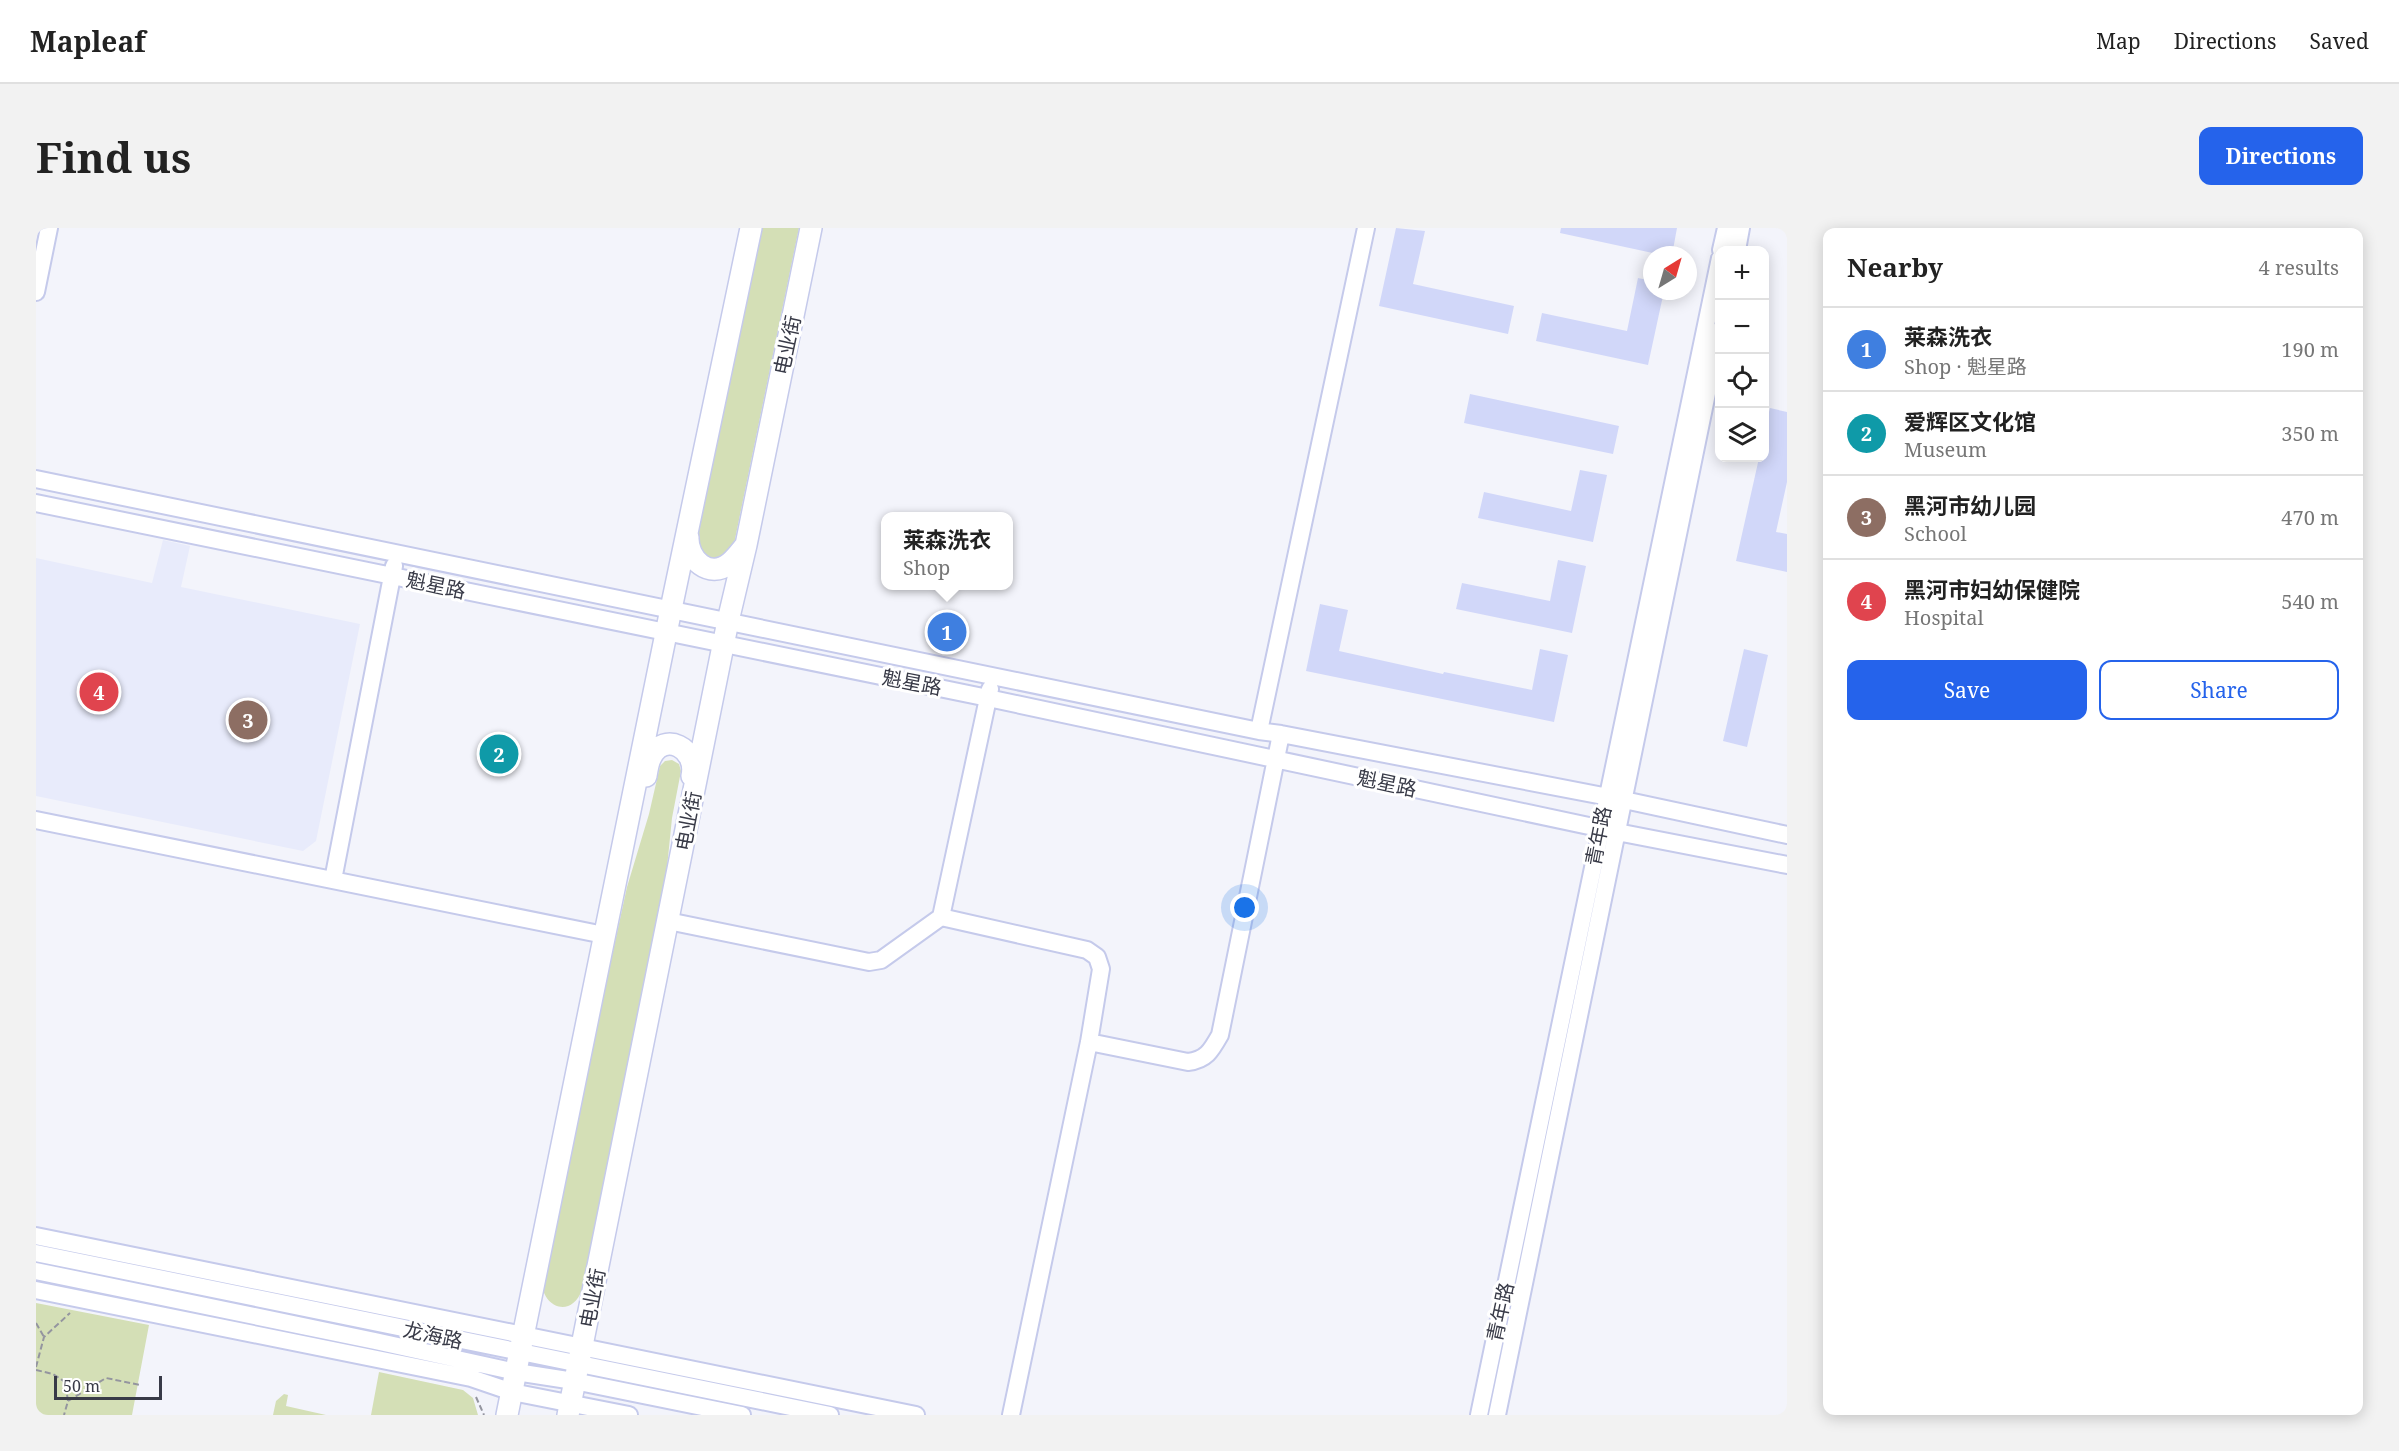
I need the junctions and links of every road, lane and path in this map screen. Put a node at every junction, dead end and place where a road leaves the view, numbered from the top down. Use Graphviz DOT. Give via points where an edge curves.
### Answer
graph roads {
  1 [pos="49,228"];
  2 [pos="751,228"];
  3 [pos="811,228"];
  4 [pos="1366,228"];
  5 [pos="1726,228"];
  6 [pos="1741,228"];
  7 [pos="1722,246"];
  8 [pos="1738,246"];
  9 [pos="1715,277"];
  10 [pos="36,292"];
  11 [pos="1715,350"];
  12 [pos="36,479"];
  13 [pos="36,503"];
  14 [pos="688,527"];
  15 [pos="746,544"];
  16 [pos="396,554"];
  17 [pos="392,576"];
  18 [pos="671,609"];
  19 [pos="728,621"];
  20 [pos="666,633"];
  21 [pos="723,644"];
  22 [pos="992,678"];
  23 [pos="988,698"];
  24 [pos="1259,731"];
  25 [pos="1281,734"];
  26 [pos="1276,759"];
  27 [pos="1606,797"];
  28 [pos="1624,800"];
  29 [pos="36,820"];
  30 [pos="1599,829"];
  31 [pos="1617,832"];
  32 [pos="1787,835"];
  33 [pos="622,850"];
  34 [pos="680,859"];
  35 [pos="1787,865"];
  36 [pos="333,880"];
  37 [pos="941,918"];
  38 [pos="668,921"];
  39 [pos="604,935"];
  40 [pos="1089,1042"];
  41 [pos="36,1236"];
  42 [pos="36,1253"];
  43 [pos="36,1271"];
  44 [pos="36,1290"];
  45 [pos="77,1307"];
  46 [pos="36,1323"];
  47 [pos="44,1337"];
  48 [pos="518,1363"];
  49 [pos="578,1363"];
  50 [pos="36,1369"];
  51 [pos="140,1385"];
  52 [pos="68,1401"];
  53 [pos="569,1409"];
  54 [pos="64,1415"];
  55 [pos="507,1415"];
  56 [pos="629,1415"];
  57 [pos="742,1415"];
  58 [pos="830,1415"];
  59 [pos="916,1415"];
  60 [pos="1011,1415"];
  61 [pos="1479,1415"];
  62 [pos="1497,1415"];
  1 -- 10 [label="street"];
  2 -- 14 [label="main road"];
  3 -- 15 [label="main road, 电业街"];
  4 -- 24 [label="street"];
  5 -- 7 [label="street"];
  6 -- 8 [label="street"];
  9 -- 27 [label="street, 青年路"];
  11 -- 28 [label="street, 青年路"];
  12 -- 16 [label="street, 魁星路"];
  13 -- 17 [label="street, 魁星路"];
  14 -- 15 [label="main road" via="689,552 707,568 731,563"];
  14 -- 18 [label="main road"];
  15 -- 19 [label="main road, 电业街"];
  16 -- 17 [label="street"];
  16 -- 18 [label="street, 魁星路"];
  17 -- 20 [label="street, 魁星路"];
  17 -- 36 [label="street"];
  18 -- 19 [label="street, 魁星路"];
  18 -- 20 [label="main road"];
  19 -- 21 [label="main road, 电业街"];
  19 -- 22 [label="street, 魁星路"];
  20 -- 21 [label="street, 魁星路"];
  20 -- 33 [label="main road"];
  21 -- 23 [label="street, 魁星路"];
  21 -- 34 [label="main road, 电业街"];
  22 -- 23 [label="street"];
  22 -- 24 [label="street, 魁星路"];
  23 -- 26 [label="street, 魁星路"];
  23 -- 37 [label="street"];
  24 -- 25 [label="street, 魁星路"];
  25 -- 26 [label="street"];
  25 -- 27 [label="street, 魁星路"];
  26 -- 30 [label="street, 魁星路"];
  26 -- 40 [label="street" via="1220,1035 1209,1054 1188,1062"];
  27 -- 28 [label="street, 魁星路"];
  27 -- 30 [label="street, 青年路"];
  28 -- 31 [label="street, 青年路"];
  28 -- 32 [label="street, 魁星路"];
  29 -- 36 [label="street"];
  30 -- 31 [label="street, 魁星路"];
  30 -- 61 [label="street, 青年路"];
  31 -- 35 [label="street, 魁星路"];
  31 -- 62 [label="street, 青年路"];
  33 -- 34 [label="main road" via="638,814 651,757 661,747 674,745 686,751 693,763"];
  33 -- 39 [label="main road"];
  34 -- 38 [label="main road, 电业街"];
  36 -- 39 [label="street"];
  37 -- 38 [label="street" via="881,960 869,962"];
  37 -- 40 [label="street" via="1087,950 1097,957 1101,969"];
  38 -- 49 [label="main road, 电业街"];
  39 -- 48 [label="main road"];
  40 -- 60 [label="street"];
  41 -- 48 [label="street"];
  42 -- 48 [label="street, 龙海路"];
  43 -- 48 [label="street, 龙海路" via="375,1341"];
  44 -- 48 [label="street" via="471,1378"];
  45 -- 47 [label="path"];
  46 -- 47 [label="path"];
  47 -- 50 [label="path"];
  48 -- 49 [label="street, 龙海路"];
  48 -- 49 [label="street"];
  48 -- 53 [label="street"];
  48 -- 55 [label="main road"];
  49 -- 53 [label="main road, 电业街"];
  49 -- 57 [label="street, 龙海路"];
  49 -- 58 [label="street, 龙海路"];
  49 -- 59 [label="street"];
  50 -- 52 [label="path" via="62,1378 67,1384"];
  51 -- 52 [label="path" via="106,1378"];
  52 -- 54 [label="path"];
  53 -- 56 [label="street"];
}
